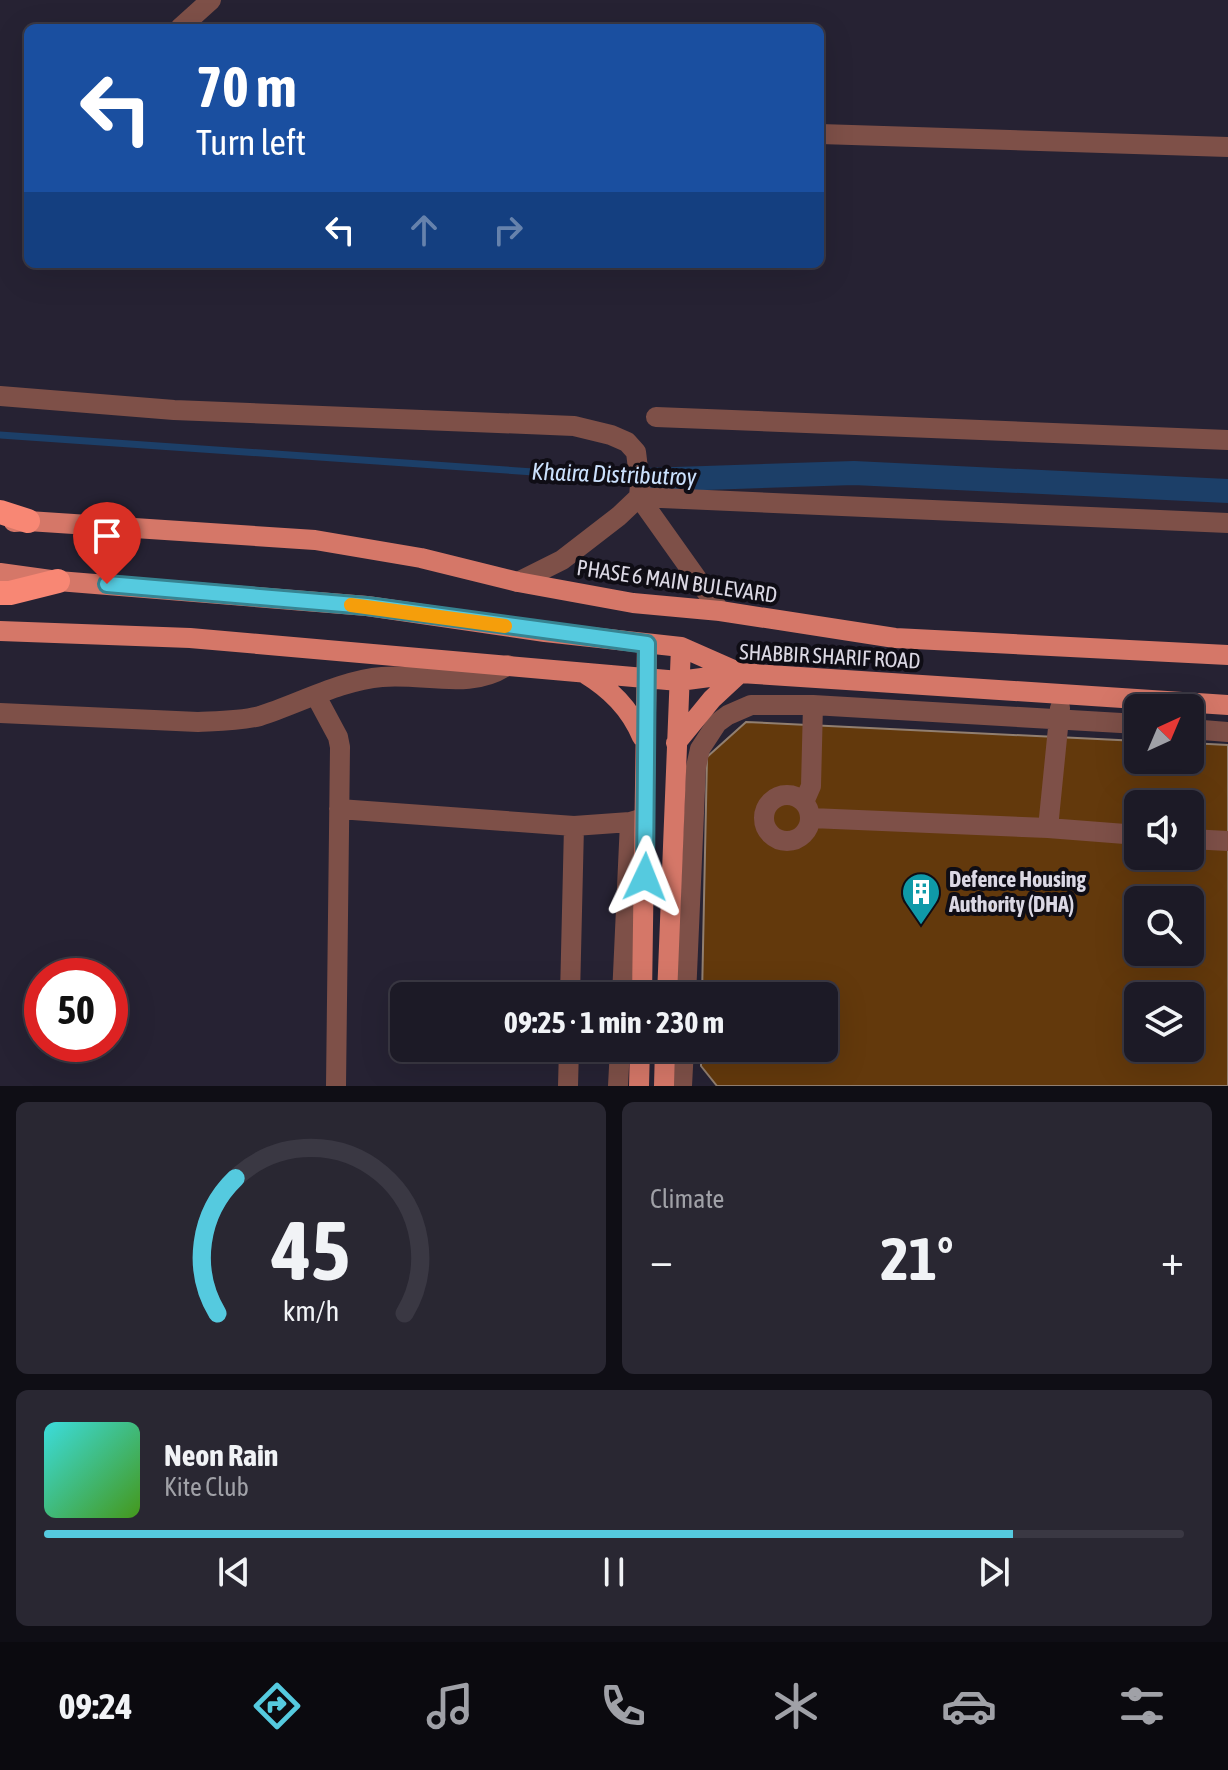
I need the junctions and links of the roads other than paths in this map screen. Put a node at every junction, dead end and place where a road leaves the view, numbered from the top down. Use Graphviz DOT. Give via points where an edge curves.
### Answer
graph roads {
  1 [pos="211,0"];
  2 [pos="184,24"];
  3 [pos="824,134"];
  4 [pos="1228,147"];
  5 [pos="0,396"];
  6 [pos="656,417"];
  7 [pos="1228,440"];
  8 [pos="639,491"];
  9 [pos="0,512"];
  10 [pos="28,521"];
  11 [pos="1228,523"];
  12 [pos="0,524"];
  13 [pos="0,573"];
  14 [pos="58,581"];
  15 [pos="518,582"];
  16 [pos="0,593"];
  17 [pos="720,611"];
  18 [pos="0,631"];
  19 [pos="647,644"];
  20 [pos="681,647"];
  21 [pos="1228,655"];
  22 [pos="508,665"];
  23 [pos="582,671"];
  24 [pos="740,673"];
  25 [pos="646,678"];
  26 [pos="679,681"];
  27 [pos="316,696"];
  28 [pos="1061,696"];
  29 [pos="813,705"];
  30 [pos="1228,705"];
  31 [pos="0,713"];
  32 [pos="1058,720"];
  33 [pos="1124,723"];
  34 [pos="1204,730"];
  35 [pos="1228,732"];
  36 [pos="676,743"];
  37 [pos="645,744"];
  38 [pos="339,809"];
  39 [pos="638,820"];
  40 [pos="574,826"];
  41 [pos="1048,828"];
  42 [pos="1124,834"];
  43 [pos="1204,840"];
  44 [pos="1228,841"];
  45 [pos="570,982"];
  46 [pos="623,982"];
  47 [pos="642,982"];
  48 [pos="667,982"];
  49 [pos="687,982"];
  50 [pos="569,1062"];
  51 [pos="619,1062"];
  52 [pos="640,1062"];
  53 [pos="665,1062"];
  54 [pos="683,1062"];
  55 [pos="336,1086"];
  56 [pos="568,1086"];
  57 [pos="618,1086"];
  58 [pos="639,1086"];
  59 [pos="664,1086"];
  60 [pos="682,1086"];
  1 -- 2 [label="street"];
  3 -- 4 [label="street"];
  5 -- 8 [label="street" via="174,410 574,426 627,442 636,452"];
  6 -- 7 [label="street"];
  8 -- 11 [label="street"];
  8 -- 15 [label="street" via="619,516 562,560"];
  8 -- 17 [label="street"];
  9 -- 10 [label="highway"];
  10 -- 12 [label="main road, PHASE 6 MAIN BULEVARD"];
  10 -- 15 [label="main road, PHASE 6 MAIN BULEVARD" via="315,540"];
  13 -- 14 [label="main road"];
  14 -- 16 [label="highway"];
  14 -- 19 [label="main road" via="367,606"];
  15 -- 17 [label="main road, PHASE 6 MAIN BULEVARD" via="633,603"];
  17 -- 21 [label="main road, PHASE 6 MAIN BULEVARD" via="895,638"];
  18 -- 22 [label="main road, SHABBIR SHARIF ROAD" via="190,638"];
  19 -- 20 [label="main road"];
  19 -- 25 [label="main road"];
  20 -- 24 [label="main road"];
  20 -- 26 [label="main road"];
  22 -- 23 [label="main road, SHABBIR SHARIF ROAD"];
  22 -- 27 [label="street" via="485,678 380,677"];
  23 -- 25 [label="main road, SHABBIR SHARIF ROAD"];
  23 -- 37 [label="main road" via="621,703"];
  24 -- 26 [label="main road, SHABBIR SHARIF ROAD"];
  24 -- 28 [label="main road, SHABBIR SHARIF ROAD"];
  24 -- 36 [label="main road"];
  25 -- 26 [label="main road, SHABBIR SHARIF ROAD"];
  25 -- 37 [label="main road"];
  26 -- 36 [label="main road"];
  27 -- 31 [label="street" via="228,721"];
  27 -- 38 [label="street" via="338,737"];
  28 -- 30 [label="main road, SHABBIR SHARIF ROAD"];
  28 -- 32 [label="street"];
  29 -- 32 [label="street"];
  29 -- 41 [label="street" via="807,810"];
  29 -- 49 [label="street" via="740,709 717,723 700,749"];
  32 -- 33 [label="street"];
  32 -- 41 [label="street"];
  34 -- 35 [label="street"];
  36 -- 48 [label="main road"];
  37 -- 39 [label="main road"];
  38 -- 40 [label="street"];
  38 -- 55 [label="street"];
  39 -- 40 [label="street"];
  39 -- 46 [label="street"];
  39 -- 47 [label="main road"];
  40 -- 45 [label="street"];
  41 -- 42 [label="street"];
  43 -- 44 [label="street"];
  50 -- 56 [label="street"];
  51 -- 57 [label="street"];
  52 -- 58 [label="main road"];
  53 -- 59 [label="main road"];
  54 -- 60 [label="street"];
}
